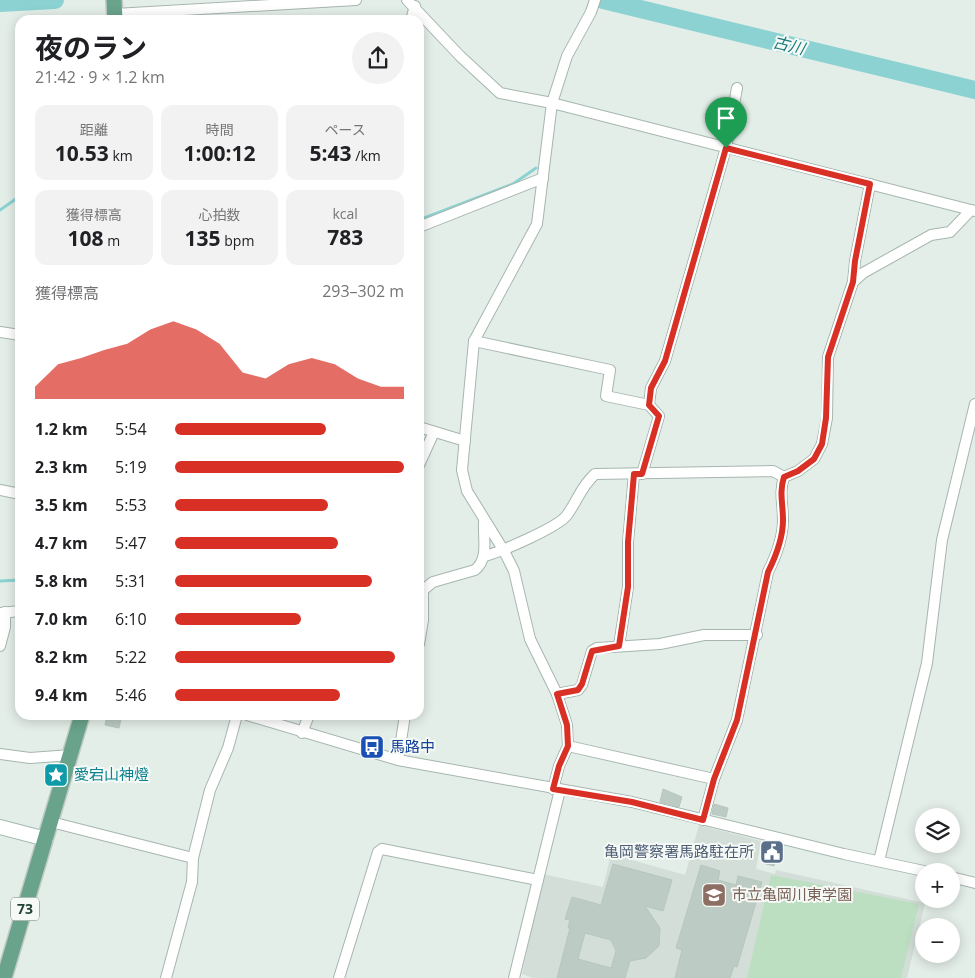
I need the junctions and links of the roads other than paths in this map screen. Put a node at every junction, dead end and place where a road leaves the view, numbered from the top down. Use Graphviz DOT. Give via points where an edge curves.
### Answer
graph roads {
  1 [pos="356,0"];
  2 [pos="411,3"];
  3 [pos="594,3"];
  4 [pos="114,11"];
  5 [pos="422,15"];
  6 [pos="424,17"];
  7 [pos="737,88"];
  8 [pos="552,104"];
  9 [pos="726,148"];
  10 [pos="543,178"];
  11 [pos="870,184"];
  12 [pos="973,211"];
  13 [pos="424,225"];
  14 [pos="853,282"];
  15 [pos="0,332"];
  16 [pos="15,334"];
  17 [pos="474,341"];
  18 [pos="975,404"];
  19 [pos="649,405"];
  20 [pos="424,429"];
  21 [pos="434,432"];
  22 [pos="465,441"];
  23 [pos="424,454"];
  24 [pos="638,474"];
  25 [pos="784,477"];
  26 [pos="0,490"];
  27 [pos="15,493"];
  28 [pos="484,522"];
  29 [pos="504,551"];
  30 [pos="485,556"];
  31 [pos="424,588"];
  32 [pos="3,612"];
  33 [pos="757,635"];
  34 [pos="0,646"];
  35 [pos="619,646"];
  36 [pos="557,694"];
  37 [pos="81,720"];
  38 [pos="236,720"];
  39 [pos="262,720"];
  40 [pos="307,720"];
  41 [pos="405,720"];
  42 [pos="302,733"];
  43 [pos="568,746"];
  44 [pos="0,754"];
  45 [pos="71,755"];
  46 [pos="398,760"];
  47 [pos="714,779"];
  48 [pos="556,790"];
  49 [pos="703,820"];
  50 [pos="51,822"];
  51 [pos="0,828"];
  52 [pos="46,839"];
  53 [pos="193,858"];
  54 [pos="879,861"];
  55 [pos="915,869"];
  56 [pos="960,879"];
  57 [pos="538,880"];
  58 [pos="975,883"];
  59 [pos="4,978"];
  60 [pos="166,978"];
  61 [pos="339,978"];
  62 [pos="514,978"];
  1 -- 4 [label="street"];
  2 -- 5 [label="street"];
  3 -- 8 [label="street" via="567,56"];
  6 -- 8 [label="street" via="500,93"];
  7 -- 9 [label="street"];
  8 -- 9 [label="street"];
  8 -- 10 [label="street"];
  9 -- 11 [label="street"];
  9 -- 19 [label="street" via="665,361 651,388"];
  10 -- 13 [label="street"];
  10 -- 17 [label="street" via="537,224"];
  11 -- 12 [label="street"];
  11 -- 14 [label="street"];
  12 -- 14 [label="street" via="950,232 931,235 863,273"];
  14 -- 25 [label="street" via="828,357 822,444 814,459"];
  15 -- 16 [label="street"];
  17 -- 19 [label="street" via="610,370 606,396"];
  17 -- 22 [label="street"];
  18 -- 54 [label="street" via="942,540 927,663"];
  19 -- 24 [label="street" via="659,416"];
  20 -- 21 [label="street"];
  21 -- 22 [label="street"];
  21 -- 23 [label="street"];
  22 -- 28 [label="street" via="462,470 467,491"];
  24 -- 25 [label="street" via="773,471"];
  24 -- 29 [label="street" via="595,474 582,486 566,517"];
  24 -- 35 [label="street"];
  25 -- 33 [label="street" via="780,489 783,521 778,553 768,572"];
  26 -- 27 [label="street"];
  28 -- 29 [label="street"];
  28 -- 30 [label="street"];
  29 -- 30 [label="street"];
  29 -- 36 [label="street" via="514,572 530,639"];
  30 -- 31 [label="street" via="475,570 433,582"];
  32 -- 34 [label="street" via="5,628"];
  33 -- 35 [label="street" via="704,635 660,644"];
  33 -- 47 [label="street" via="737,720"];
  35 -- 36 [label="street" via="592,651 578,690"];
  36 -- 43 [label="street" via="567,725"];
  37 -- 45 [label="main road, 73"];
  38 -- 53 [label="street" via="210,790"];
  39 -- 42 [label="street"];
  40 -- 42 [label="street"];
  41 -- 46 [label="street"];
  42 -- 46 [label="street"];
  43 -- 47 [label="street"];
  43 -- 48 [label="street" via="559,766"];
  44 -- 45 [label="street" via="30,758"];
  45 -- 50 [label="main road, 73"];
  46 -- 48 [label="street"];
  47 -- 49 [label="street"];
  48 -- 49 [label="street" via="632,802"];
  48 -- 57 [label="street"];
  49 -- 54 [label="street"];
  50 -- 52 [label="main road, 73"];
  50 -- 53 [label="street"];
  51 -- 52 [label="street"];
  52 -- 59 [label="main road, 73"];
  53 -- 60 [label="street" via="192,882"];
  54 -- 55 [label="street"];
  56 -- 58 [label="street"];
  57 -- 61 [label="street" via="382,849 378,852"];
  57 -- 62 [label="street"];
}
